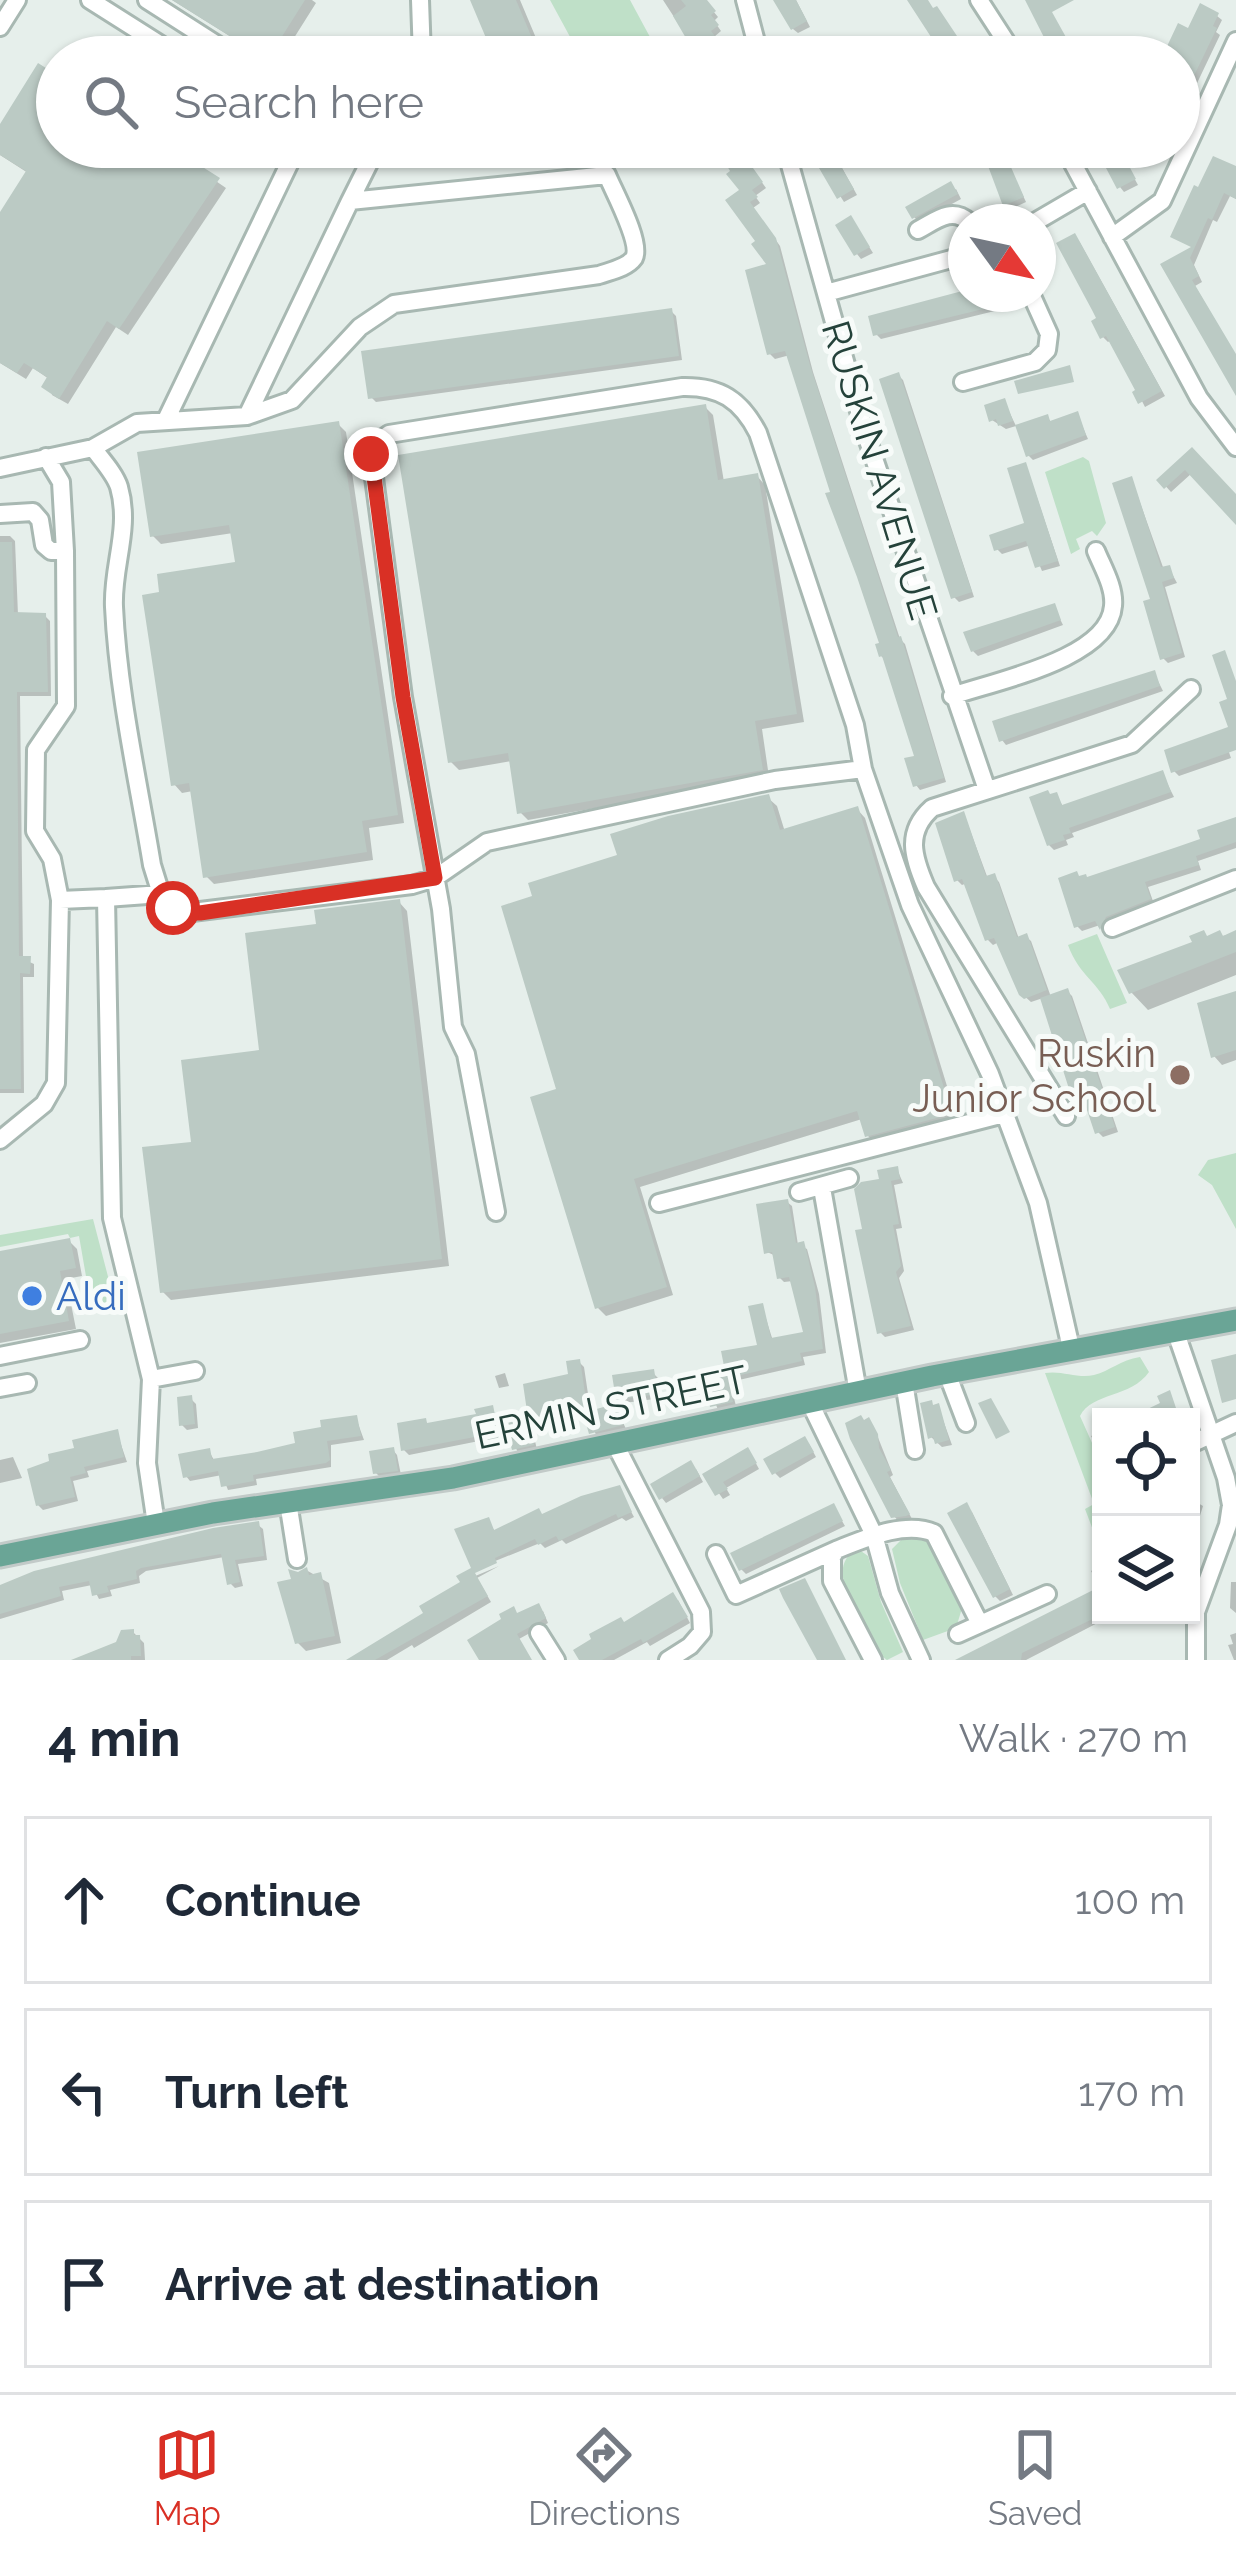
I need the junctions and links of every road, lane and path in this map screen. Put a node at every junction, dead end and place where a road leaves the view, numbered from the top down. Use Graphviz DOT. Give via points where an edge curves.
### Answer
graph roads {
  1 [pos="17,0"];
  2 [pos="91,0"];
  3 [pos="147,0"];
  4 [pos="419,0"];
  5 [pos="745,0"];
  6 [pos="979,0"];
  7 [pos="0,27"];
  8 [pos="147,36"];
  9 [pos="203,36"];
  10 [pos="421,36"];
  11 [pos="754,36"];
  12 [pos="1002,36"];
  13 [pos="1236,41"];
  14 [pos="1228,80"];
  15 [pos="1200,131"];
  16 [pos="287,168"];
  17 [pos="366,168"];
  18 [pos="791,168"];
  19 [pos="1075,168"];
  20 [pos="1180,168"];
  21 [pos="1088,191"];
  22 [pos="350,201"];
  23 [pos="1056,210"];
  24 [pos="948,215"];
  25 [pos="918,230"];
  26 [pos="1112,237"];
  27 [pos="948,260"];
  28 [pos="826,293"];
  29 [pos="1039,312"];
  30 [pos="963,382"];
  31 [pos="247,416"];
  32 [pos="166,420"];
  33 [pos="1236,447"];
  34 [pos="93,448"];
  35 [pos="46,457"];
  36 [pos="0,468"];
  37 [pos="0,514"];
  38 [pos="65,543"];
  39 [pos="1096,551"];
  40 [pos="1191,689"];
  41 [pos="952,696"];
  42 [pos="863,769"];
  43 [pos="987,790"];
  44 [pos="435,878"];
  45 [pos="1236,879"];
  46 [pos="160,894"];
  47 [pos="106,898"];
  48 [pos="60,900"];
  49 [pos="1112,928"];
  50 [pos="1004,1114"];
  51 [pos="1066,1116"];
  52 [pos="0,1140"];
  53 [pos="850,1178"];
  54 [pos="822,1188"];
  55 [pos="800,1192"];
  56 [pos="659,1203"];
  57 [pos="496,1212"];
  58 [pos="1236,1320"];
  59 [pos="1175,1330"];
  60 [pos="80,1340"];
  61 [pos="1071,1348"];
  62 [pos="0,1356"];
  63 [pos="195,1371"];
  64 [pos="947,1373"];
  65 [pos="151,1379"];
  66 [pos="904,1382"];
  67 [pos="27,1383"];
  68 [pos="0,1388"];
  69 [pos="858,1392"];
  70 [pos="809,1401"];
  71 [pos="966,1423"];
  72 [pos="1236,1423"];
  73 [pos="1209,1434"];
  74 [pos="1200,1439"];
  75 [pos="615,1444"];
  76 [pos="915,1450"];
  77 [pos="288,1502"];
  78 [pos="156,1524"];
  79 [pos="874,1535"];
  80 [pos="836,1550"];
  81 [pos="716,1555"];
  82 [pos="0,1556"];
  83 [pos="297,1559"];
  84 [pos="1047,1594"];
  85 [pos="980,1624"];
  86 [pos="539,1633"];
  87 [pos="958,1634"];
  88 [pos="556,1660"];
  89 [pos="668,1660"];
  90 [pos="873,1660"];
  91 [pos="921,1660"];
  92 [pos="1196,1660"];
  1 -- 7 [label="street"];
  2 -- 8 [label="street"];
  3 -- 9 [label="street"];
  4 -- 10 [label="street"];
  5 -- 11 [label="street"];
  6 -- 12 [label="street"];
  13 -- 14 [label="street"];
  14 -- 15 [label="street"];
  16 -- 32 [label="street"];
  17 -- 22 [label="street"];
  18 -- 28 [label="street, RUSKIN AVENUE"];
  19 -- 21 [label="street"];
  20 -- 26 [label="street" via="1162,200"];
  21 -- 23 [label="street"];
  21 -- 26 [label="street"];
  22 -- 31 [label="street"];
  22 -- 31 [label="street" via="607,175 637,244 634,258 599,275 394,304 360,327 292,400"];
  24 -- 25 [label="street"];
  26 -- 33 [label="street" via="1198,398"];
  27 -- 28 [label="street"];
  28 -- 41 [label="street, RUSKIN AVENUE"];
  29 -- 30 [label="street" via="1049,334 1042,357"];
  31 -- 32 [label="street"];
  32 -- 34 [label="street" via="137,423"];
  34 -- 35 [label="street"];
  34 -- 46 [label="street" via="118,484 117,656"];
  35 -- 36 [label="street"];
  35 -- 38 [label="street" via="61,482"];
  37 -- 38 [label="street" via="33,512 44,545 51,551"];
  38 -- 48 [label="street" via="66,706 36,750 35,831 52,859"];
  39 -- 41 [label="street" via="1114,604 1098,638 1069,656"];
  40 -- 43 [label="street" via="1132,744"];
  41 -- 43 [label="street, RUSKIN AVENUE"];
  42 -- 44 [label="street" via="775,780 488,842"];
  42 -- 44 [label="street" via="758,433 733,399 682,387 389,434 374,445 370,467"];
  42 -- 50 [label="street" via="910,905"];
  43 -- 51 [label="street" via="927,813 913,853"];
  44 -- 46 [label="street" via="200,913 184,913"];
  44 -- 57 [label="street" via="453,1027 466,1054"];
  45 -- 49 [label="street"];
  46 -- 47 [label="street"];
  47 -- 48 [label="street"];
  47 -- 65 [label="street" via="112,1218"];
  48 -- 52 [label="street" via="55,1089"];
  50 -- 56 [label="street"];
  50 -- 61 [label="street" via="1043,1220"];
  53 -- 54 [label="street"];
  54 -- 55 [label="street"];
  54 -- 69 [label="street"];
  58 -- 59 [label="main road, ERMIN STREET"];
  59 -- 61 [label="main road, ERMIN STREET"];
  59 -- 73 [label="street"];
  60 -- 62 [label="street"];
  61 -- 64 [label="main road, ERMIN STREET"];
  63 -- 65 [label="street"];
  64 -- 66 [label="main road, ERMIN STREET"];
  64 -- 71 [label="street"];
  65 -- 78 [label="street" via="146,1463"];
  66 -- 69 [label="main road, ERMIN STREET"];
  66 -- 76 [label="street"];
  67 -- 68 [label="street"];
  69 -- 70 [label="main road, ERMIN STREET"];
  70 -- 75 [label="main road, ERMIN STREET"];
  70 -- 79 [label="street"];
  72 -- 73 [label="street"];
  73 -- 74 [label="street"];
  73 -- 92 [label="street" via="1232,1505 1196,1612"];
  75 -- 77 [label="main road, ERMIN STREET"];
  75 -- 89 [label="street" via="701,1612 702,1632"];
  77 -- 78 [label="main road, ERMIN STREET"];
  77 -- 83 [label="street"];
  78 -- 82 [label="main road, ERMIN STREET"];
  79 -- 80 [label="street"];
  79 -- 85 [label="street" via="917,1527 934,1533"];
  79 -- 91 [label="street"];
  80 -- 81 [label="street" via="736,1594"];
  80 -- 90 [label="street" via="832,1581"];
  84 -- 85 [label="street"];
  85 -- 87 [label="street"];
  86 -- 88 [label="street"];
}
